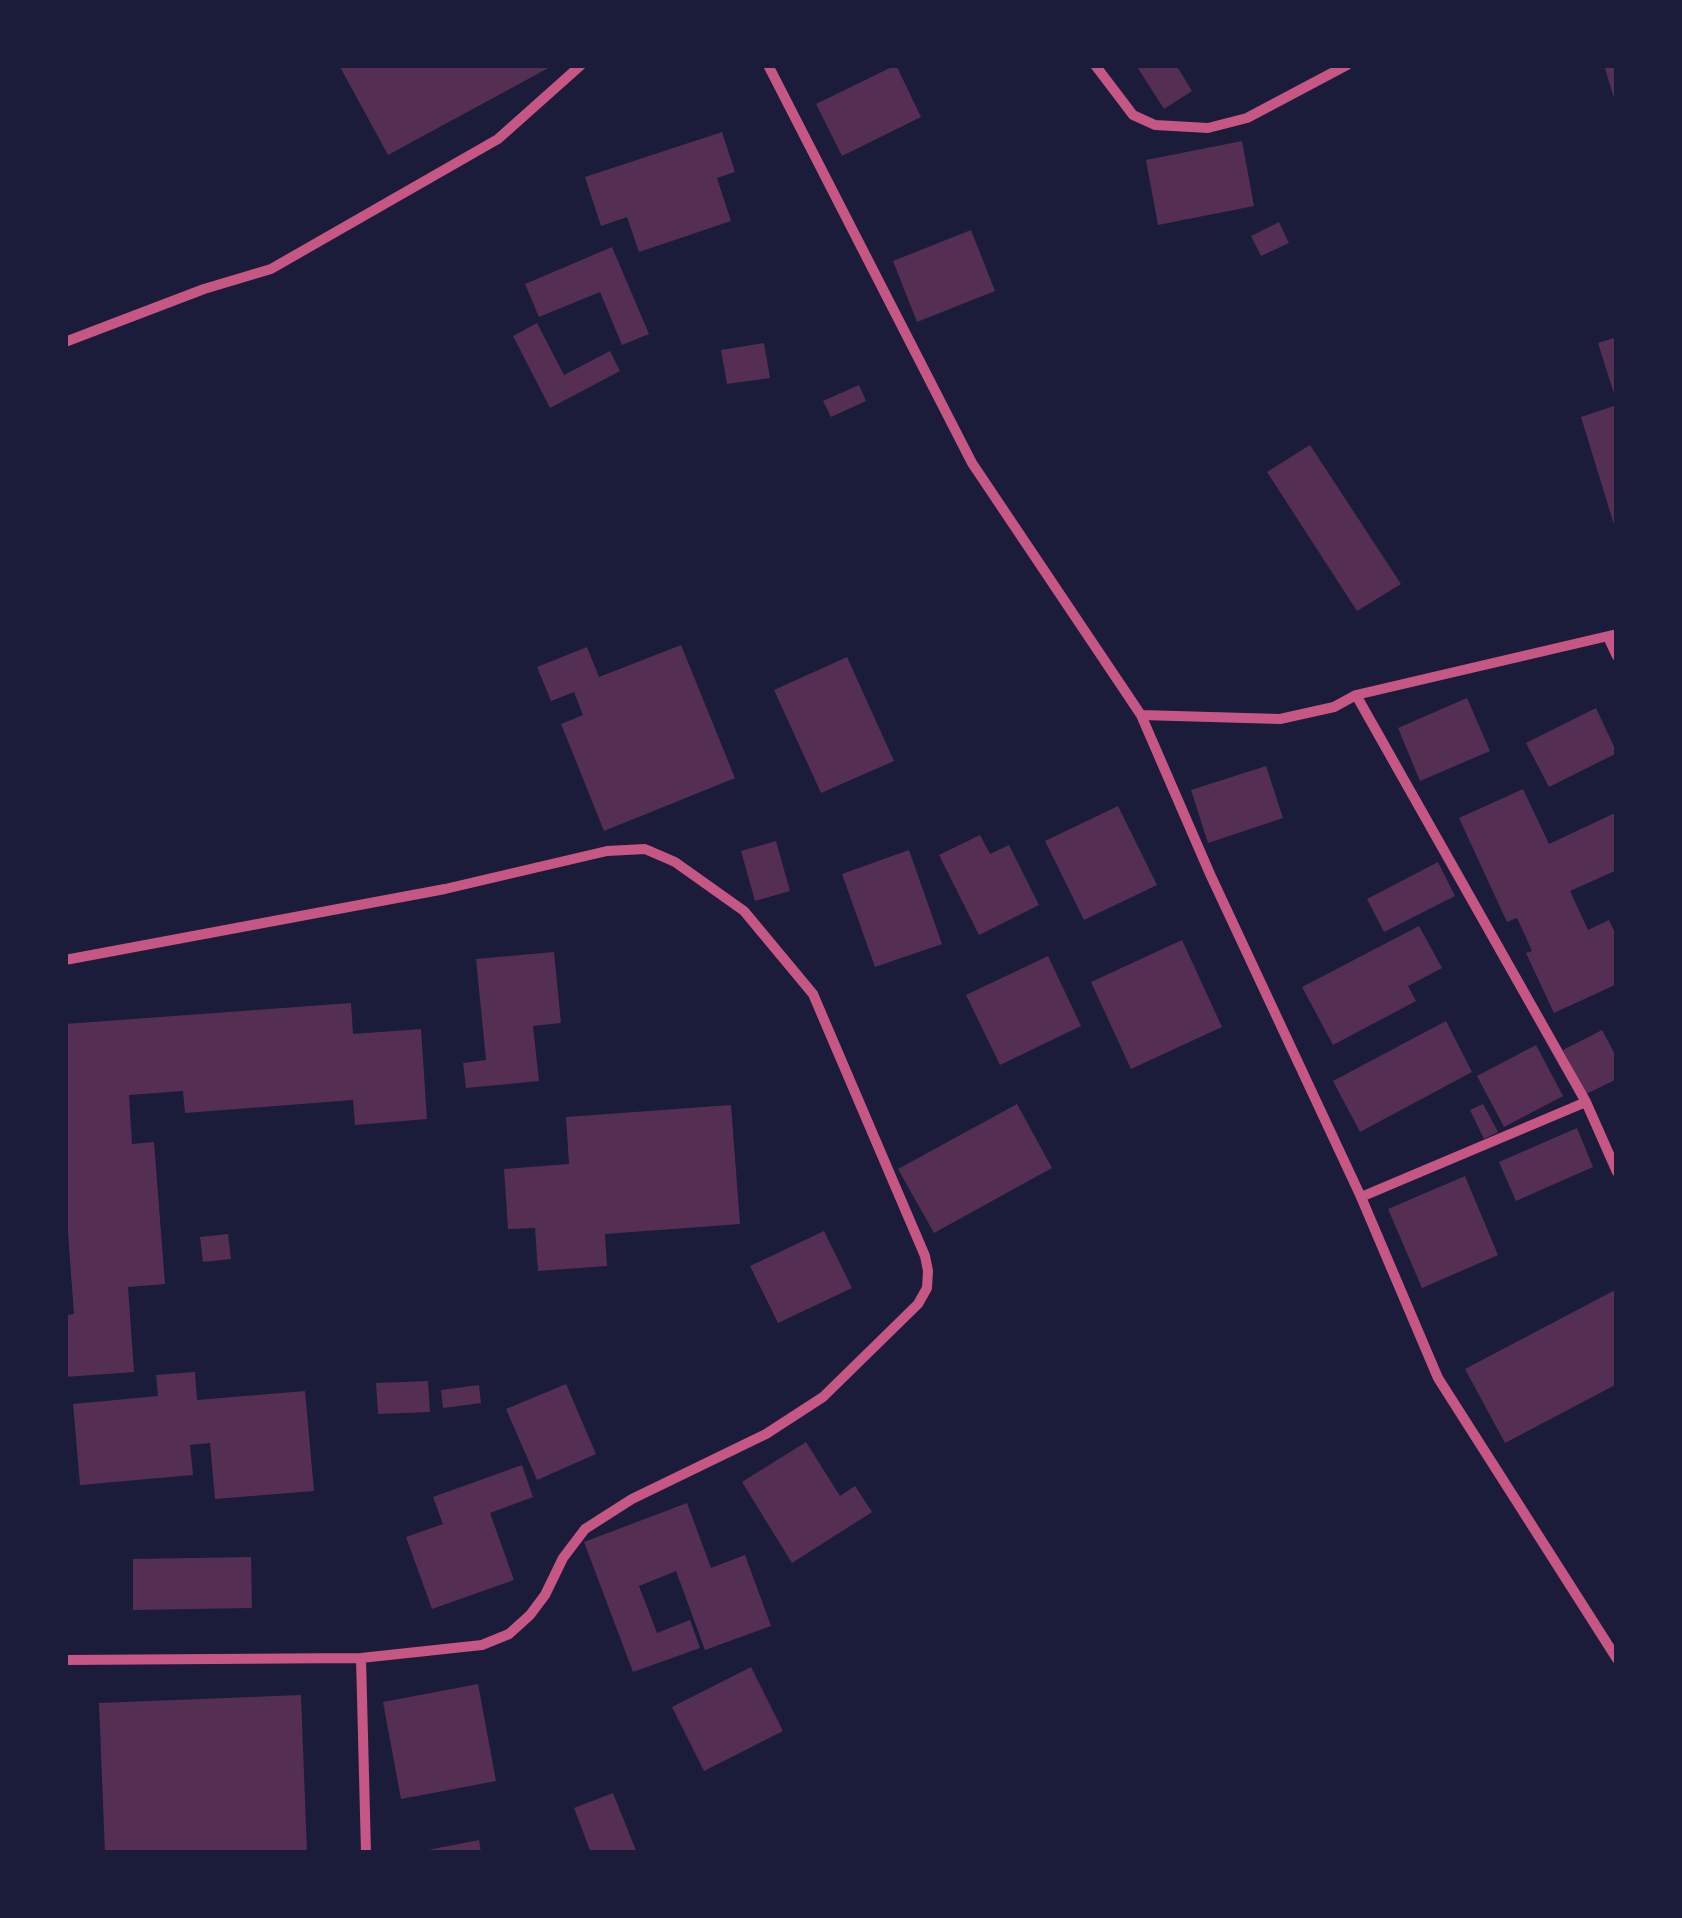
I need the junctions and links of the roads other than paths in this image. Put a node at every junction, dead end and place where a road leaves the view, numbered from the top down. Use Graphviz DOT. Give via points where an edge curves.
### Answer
graph roads {
  1 [pos="581,65"];
  2 [pos="768,65"];
  3 [pos="1094,65"];
  4 [pos="1347,65"];
  5 [pos="65,342"];
  6 [pos="1612,635"];
  7 [pos="1617,656"];
  8 [pos="1356,695"];
  9 [pos="1142,716"];
  10 [pos="65,960"];
  11 [pos="1586,1102"];
  12 [pos="1617,1172"];
  13 [pos="1361,1197"];
  14 [pos="361,1658"];
  15 [pos="65,1660"];
  16 [pos="1617,1660"];
  17 [pos="366,1853"];
  1 -- 5 [label="street" via="498,139 272,269"];
  2 -- 9 [label="street" via="972,463"];
  3 -- 4 [label="street" via="1133,114 1155,125 1208,128 1247,118"];
  6 -- 7 [label="street"];
  6 -- 8 [label="street"];
  8 -- 9 [label="street" via="1280,719"];
  8 -- 11 [label="street"];
  9 -- 13 [label="street"];
  10 -- 14 [label="street" via="445,889 607,851 645,849 744,911 813,994 845,1065 925,1256 927,1288 918,1304 824,1397 586,1528 537,1605 509,1634 482,1645"];
  11 -- 12 [label="street"];
  11 -- 13 [label="street"];
  13 -- 16 [label="street" via="1438,1378"];
  14 -- 15 [label="street"];
  14 -- 17 [label="street"];
}
